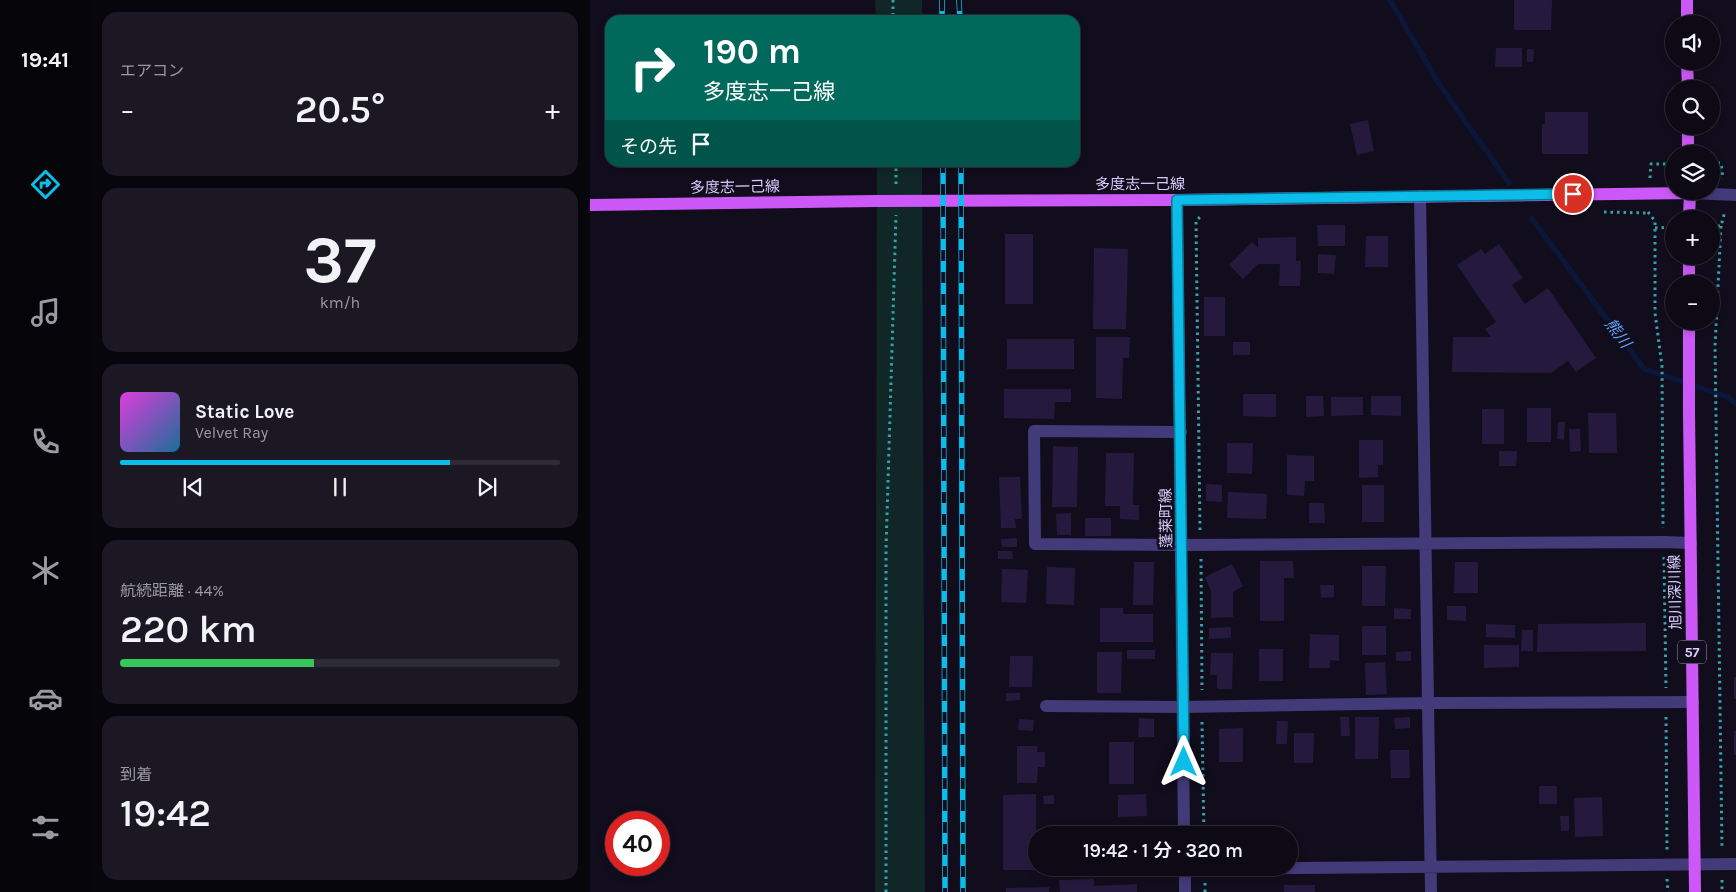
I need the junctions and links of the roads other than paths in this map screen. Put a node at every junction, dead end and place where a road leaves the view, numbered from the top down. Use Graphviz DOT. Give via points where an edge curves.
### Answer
graph roads {
  1 [pos="1687,0"];
  2 [pos="1687,15"];
  3 [pos="1665,192"];
  4 [pos="1720,194"];
  5 [pos="1736,195"];
  6 [pos="1420,196"];
  7 [pos="1177,200"];
  8 [pos="590,205"];
  9 [pos="1689,330"];
  10 [pos="1181,432"];
  11 [pos="1426,542"];
  12 [pos="1690,543"];
  13 [pos="1182,545"];
  14 [pos="1428,702"];
  15 [pos="1693,702"];
  16 [pos="1046,706"];
  17 [pos="1183,708"];
  18 [pos="1184,826"];
  19 [pos="1736,864"];
  20 [pos="1695,865"];
  21 [pos="1430,867"];
  22 [pos="1298,868"];
  23 [pos="1185,876"];
  24 [pos="1185,892"];
  25 [pos="1431,892"];
  26 [pos="1695,892"];
  1 -- 2 [label="main road"];
  3 -- 6 [label="main road, 多度志一己線"];
  4 -- 5 [label="street"];
  6 -- 7 [label="main road, 多度志一己線"];
  6 -- 11 [label="street"];
  7 -- 8 [label="main road, 多度志一己線"];
  7 -- 10 [label="street, 蓬莱町線"];
  9 -- 12 [label="main road, 旭川深川線 / 57"];
  10 -- 13 [label="street, 蓬莱町線"];
  10 -- 13 [label="street" via="1034,431 1035,544"];
  11 -- 12 [label="street"];
  11 -- 13 [label="street"];
  11 -- 14 [label="street"];
  12 -- 15 [label="main road, 旭川深川線 / 57"];
  13 -- 17 [label="street, 蓬莱町線"];
  14 -- 15 [label="street"];
  14 -- 17 [label="street"];
  14 -- 21 [label="street"];
  15 -- 20 [label="main road, 旭川深川線 / 57"];
  16 -- 17 [label="street"];
  17 -- 18 [label="street, 蓬莱町線"];
  19 -- 20 [label="street"];
  20 -- 21 [label="street"];
  20 -- 26 [label="main road, 旭川深川線 / 57"];
  21 -- 22 [label="street"];
  21 -- 25 [label="street"];
  23 -- 24 [label="street"];
}
